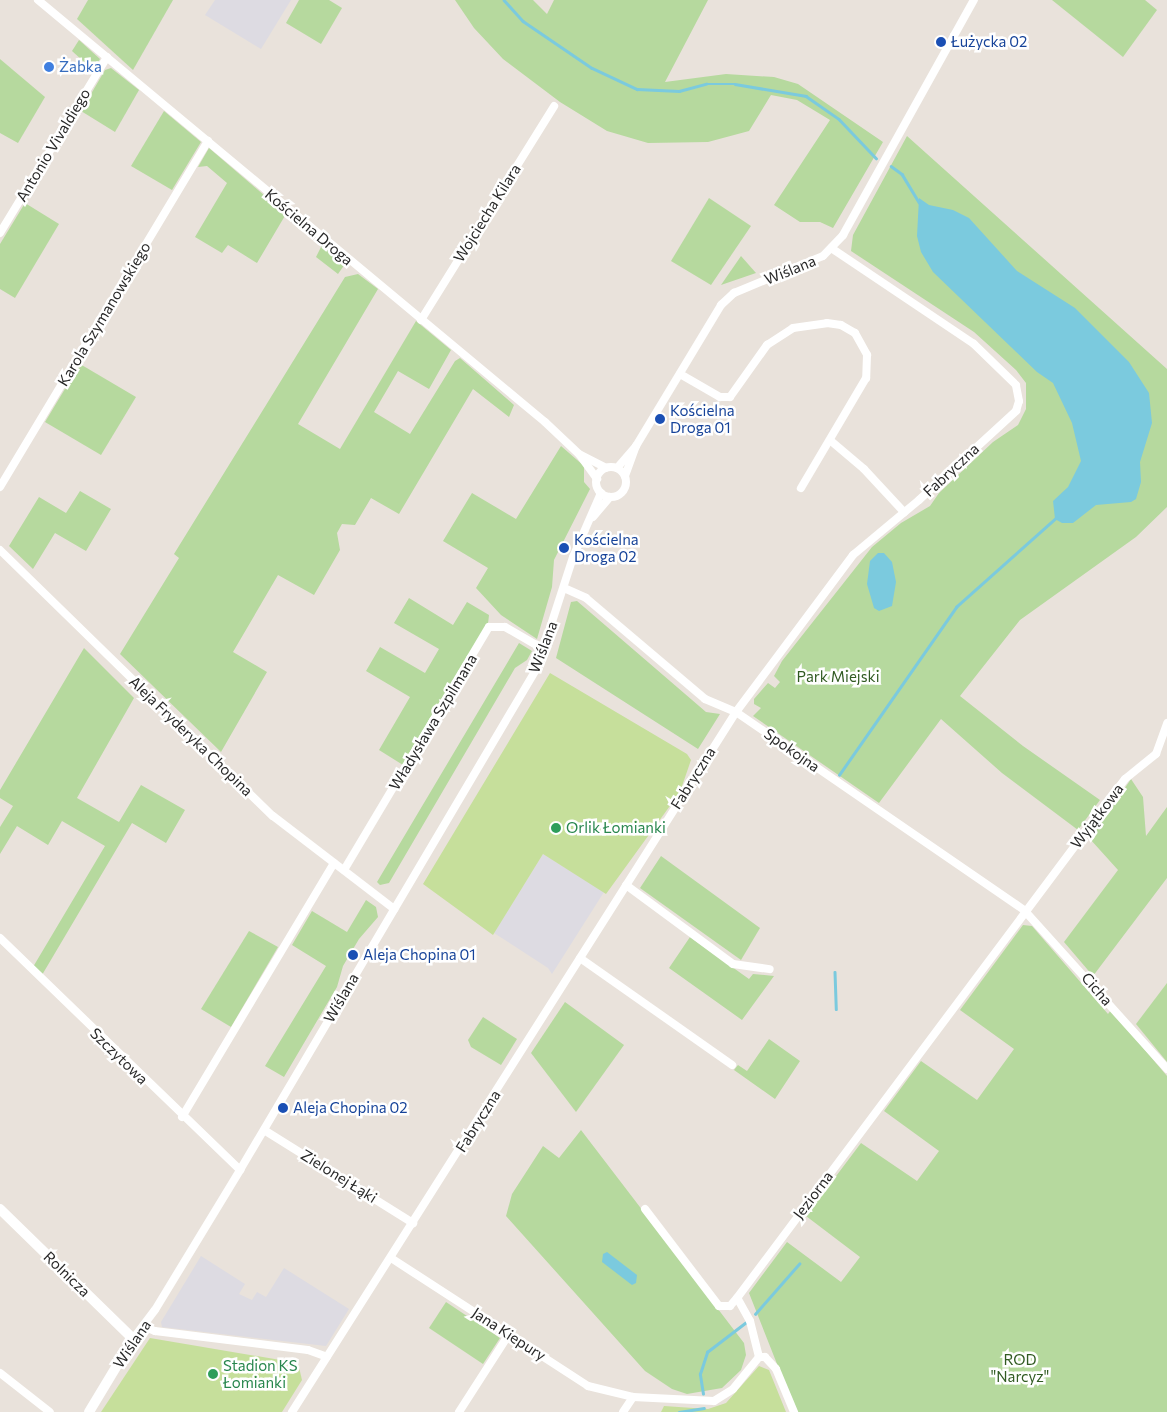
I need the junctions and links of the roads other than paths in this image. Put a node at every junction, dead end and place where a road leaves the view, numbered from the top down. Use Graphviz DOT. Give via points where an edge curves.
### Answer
graph roads {
  1 [pos="38,0"];
  2 [pos="974,0"];
  3 [pos="107,57"];
  4 [pos="554,106"];
  5 [pos="208,141"];
  6 [pos="0,233"];
  7 [pos="831,248"];
  8 [pos="421,320"];
  9 [pos="680,374"];
  10 [pos="831,441"];
  11 [pos="636,446"];
  12 [pos="579,454"];
  13 [pos="606,468"];
  14 [pos="617,468"];
  15 [pos="625,476"];
  16 [pos="597,479"];
  17 [pos="0,487"];
  18 [pos="802,488"];
  19 [pos="601,493"];
  20 [pos="610,497"];
  21 [pos="904,512"];
  22 [pos="593,517"];
  23 [pos="0,550"];
  24 [pos="564,588"];
  25 [pos="545,650"];
  26 [pos="736,712"];
  27 [pos="1167,723"];
  28 [pos="334,863"];
  29 [pos="344,870"];
  30 [pos="626,885"];
  31 [pos="394,909"];
  32 [pos="1024,910"];
  33 [pos="0,938"];
  34 [pos="580,958"];
  35 [pos="770,970"];
  36 [pos="732,1065"];
  37 [pos="1167,1069"];
  38 [pos="182,1117"];
  39 [pos="264,1130"];
  40 [pos="240,1170"];
  41 [pos="0,1209"];
  42 [pos="645,1209"];
  43 [pos="413,1223"];
  44 [pos="392,1258"];
  45 [pos="737,1298"];
  46 [pos="143,1326"];
  47 [pos="510,1334"];
  48 [pos="134,1339"];
  49 [pos="327,1357"];
  50 [pos="758,1357"];
  51 [pos="0,1373"];
  52 [pos="633,1397"];
  53 [pos="50,1412"];
  54 [pos="89,1412"];
  55 [pos="292,1412"];
  56 [pos="459,1412"];
  57 [pos="623,1412"];
  58 [pos="794,1412"];
  1 -- 3 [label="street, Kościelna Droga"];
  2 -- 7 [label="street, Wiślana" via="842,235"];
  3 -- 5 [label="street, Kościelna Droga"];
  3 -- 6 [label="street, Antonio Vivaldiego"];
  4 -- 8 [label="street, Wojciecha Kilara"];
  5 -- 8 [label="street, Kościelna Droga"];
  5 -- 17 [label="street, Karola Szymanowskiego"];
  7 -- 9 [label="street, Wiślana" via="816,260 734,293 721,305"];
  7 -- 21 [label="street, Fabryczna" via="966,338 1012,380 1018,391 1016,411"];
  8 -- 12 [label="street, Kościelna Droga"];
  9 -- 10 [label="street" via="720,397 730,397 756,358 780,336 812,323 841,325 854,332 862,343 868,367 863,386"];
  9 -- 11 [label="street, Wiślana"];
  10 -- 18 [label="street"];
  10 -- 21 [label="street" via="864,469"];
  11 -- 14 [label="street, Wiślana"];
  11 -- 15 [label="street, Wiślana"];
  12 -- 13 [label="street, Kościelna Droga"];
  12 -- 16 [label="street, Kościelna Droga"];
  13 -- 14 [label="street"];
  13 -- 16 [label="street"];
  14 -- 15 [label="street"];
  15 -- 20 [label="street" via="623,491"];
  16 -- 19 [label="street"];
  19 -- 20 [label="street"];
  19 -- 22 [label="street, Wiślana"];
  20 -- 22 [label="street, Wiślana"];
  21 -- 26 [label="street, Fabryczna" via="871,537 848,561"];
  22 -- 24 [label="street, Wiślana" via="573,557"];
  23 -- 28 [label="street, Aleja Fryderyka Chopina" via="224,770 274,816"];
  24 -- 25 [label="street, Wiślana"];
  24 -- 26 [label="street, Spokojna" via="586,598 705,699"];
  25 -- 29 [label="street, Władysława Szpilmana" via="505,627 489,627"];
  25 -- 31 [label="street, Wiślana"];
  26 -- 30 [label="street, Fabryczna"];
  26 -- 32 [label="street, Spokojna"];
  27 -- 32 [label="street, Wyjątkowa" via="1156,754 1125,779"];
  28 -- 29 [label="street, Aleja Fryderyka Chopina"];
  28 -- 38 [label="street"];
  29 -- 31 [label="street, Aleja Fryderyka Chopina"];
  30 -- 34 [label="street, Fabryczna"];
  30 -- 35 [label="street" via="734,964"];
  31 -- 39 [label="street, Wiślana"];
  32 -- 37 [label="street, Cicha"];
  32 -- 45 [label="street, Jeziorna"];
  33 -- 38 [label="street, Szczytowa"];
  34 -- 36 [label="street"];
  34 -- 43 [label="street, Fabryczna"];
  38 -- 40 [label="street, Szczytowa"];
  39 -- 40 [label="street, Wiślana"];
  39 -- 43 [label="street, Zielonej Łąki"];
  40 -- 46 [label="street, Wiślana"];
  41 -- 48 [label="street, Rolnicza"];
  42 -- 45 [label="street" via="719,1306 730,1306"];
  43 -- 44 [label="street, Fabryczna"];
  44 -- 47 [label="street, Jana Kiepury"];
  44 -- 49 [label="street, Fabryczna"];
  45 -- 50 [label="street" via="750,1321"];
  46 -- 48 [label="street, Wiślana"];
  46 -- 49 [label="street" via="155,1331 308,1350"];
  47 -- 52 [label="street, Jana Kiepury" via="588,1386"];
  47 -- 56 [label="street"];
  48 -- 54 [label="street, Wiślana"];
  49 -- 55 [label="street, Fabryczna"];
  50 -- 52 [label="street" via="733,1388 714,1401"];
  50 -- 58 [label="street" via="765,1357 776,1369"];
  51 -- 53 [label="street"];
  52 -- 57 [label="street"];
}
